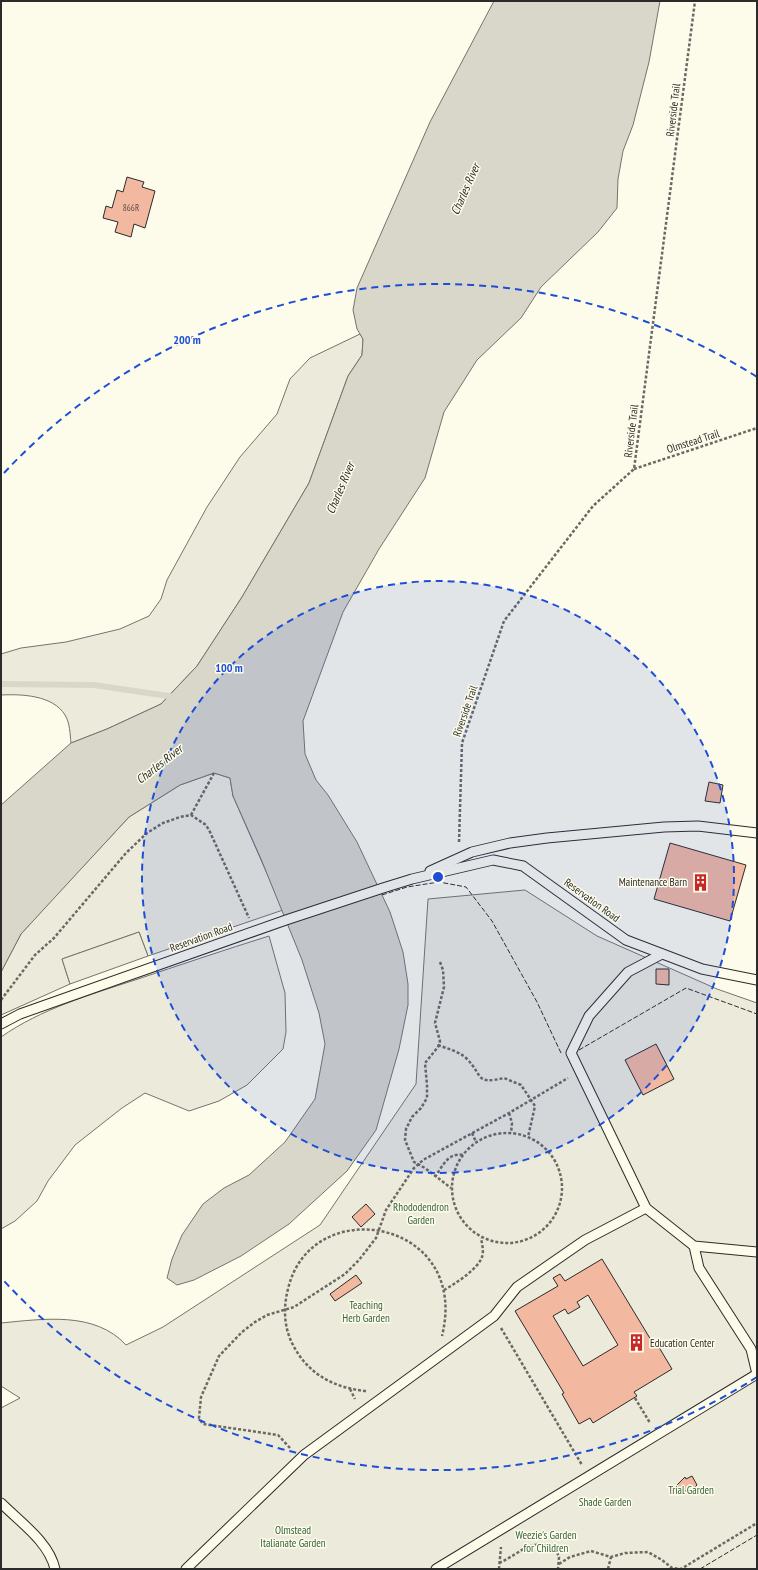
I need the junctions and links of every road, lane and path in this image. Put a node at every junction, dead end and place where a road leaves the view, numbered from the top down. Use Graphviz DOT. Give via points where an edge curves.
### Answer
graph roads {
  1 [pos="695,1"];
  2 [pos="757,428"];
  3 [pos="634,469"];
  4 [pos="214,773"];
  5 [pos="191,815"];
  6 [pos="757,833"];
  7 [pos="459,858"];
  8 [pos="412,879"];
  9 [pos="254,931"];
  10 [pos="662,954"];
  11 [pos="440,962"];
  12 [pos="757,980"];
  13 [pos="1,1000"];
  14 [pos="1,1024"];
  15 [pos="438,1045"];
  16 [pos="579,1071"];
  17 [pos="531,1100"];
  18 [pos="509,1113"];
  19 [pos="472,1133"];
  20 [pos="511,1133"];
  21 [pos="528,1137"];
  22 [pos="476,1142"];
  23 [pos="463,1155"];
  24 [pos="418,1164"];
  25 [pos="436,1177"];
  26 [pos="451,1189"];
  27 [pos="646,1208"];
  28 [pos="380,1230"];
  29 [pos="481,1238"];
  30 [pos="694,1246"];
  31 [pos="757,1252"];
  32 [pos="444,1290"];
  33 [pos="285,1309"];
  34 [pos="494,1316"];
  35 [pos="442,1338"];
  36 [pos="757,1374"];
  37 [pos="372,1390"];
  38 [pos="635,1398"];
  39 [pos="656,1434"];
  40 [pos="298,1461"];
  41 [pos="589,1476"];
  42 [pos="1,1504"];
  43 [pos="757,1523"];
  44 [pos="611,1557"];
  45 [pos="559,1564"];
  46 [pos="55,1569"];
  47 [pos="186,1569"];
  48 [pos="436,1569"];
  49 [pos="499,1569"];
  50 [pos="558,1569"];
  51 [pos="608,1569"];
  1 -- 3 [label="path, Riverside Trail"];
  2 -- 3 [label="path, Olmstead Trail"];
  3 -- 7 [label="path, Riverside Trail" via="593,506 504,621 462,743"];
  4 -- 5 [label="path"];
  5 -- 9 [label="path" via="206,825 210,832"];
  5 -- 13 [label="path" via="180,816 163,823 147,833 126,853 54,938 35,955"];
  6 -- 7 [label="lane, Reservation Road" via="698,826 664,827 510,843 472,852"];
  7 -- 8 [label="lane, Reservation Road"];
  8 -- 9 [label="lane, Reservation Road"];
  8 -- 10 [label="lane, Reservation Road" via="494,860 523,866 626,940"];
  9 -- 14 [label="lane, Reservation Road" via="20,1014"];
  10 -- 12 [label="lane, Reservation Road" via="702,969"];
  10 -- 16 [label="lane" via="628,972 589,1016 571,1053"];
  11 -- 15 [label="path" via="444,987 435,1023 440,1041"];
  15 -- 17 [label="path" via="467,1059 479,1078 490,1081 504,1078 521,1085"];
  15 -- 24 [label="path" via="425,1063 427,1098 406,1129 405,1140 409,1152"];
  16 -- 17 [label="path"];
  16 -- 27 [label="lane"];
  17 -- 18 [label="path"];
  17 -- 21 [label="path" via="536,1106"];
  18 -- 19 [label="path"];
  18 -- 20 [label="path"];
  19 -- 22 [label="path"];
  19 -- 24 [label="path"];
  20 -- 21 [label="path"];
  20 -- 22 [label="path" via="488,1136"];
  21 -- 29 [label="path" via="540,1144 553,1157 561,1174 562,1192 558,1210 548,1226 534,1237 517,1243 498,1244"];
  22 -- 23 [label="path"];
  23 -- 25 [label="path" via="450,1157 444,1162"];
  23 -- 26 [label="path" via="459,1158 452,1176"];
  24 -- 25 [label="path"];
  24 -- 28 [label="path" via="386,1210"];
  25 -- 26 [label="path"];
  26 -- 29 [label="path" via="456,1212 466,1227"];
  27 -- 30 [label="lane"];
  27 -- 34 [label="lane" via="585,1240 517,1287"];
  28 -- 32 [label="path" via="403,1238 419,1249 432,1263"];
  28 -- 33 [label="path" via="369,1249 345,1274 294,1307"];
  28 -- 33 [label="path" via="345,1232 327,1238 311,1250 298,1264 289,1282"];
  29 -- 32 [label="path" via="483,1256 479,1264"];
  30 -- 31 [label="lane"];
  30 -- 36 [label="lane" via="699,1268 751,1349"];
  32 -- 35 [label="path" via="446,1319"];
  33 -- 37 [label="path" via="290,1339 299,1356 312,1370 328,1382 346,1388"];
  33 -- 40 [label="path" via="255,1322 219,1356 201,1397 199,1418 203,1424 278,1434"];
  34 -- 40 [label="lane"];
  34 -- 41 [label="path"];
  36 -- 39 [label="lane"];
  38 -- 39 [label="path"];
  39 -- 41 [label="lane"];
  40 -- 47 [label="lane"];
  41 -- 48 [label="lane"];
  42 -- 46 [label="lane" via="47,1548 53,1557"];
  43 -- 44 [label="path" via="681,1568 672,1568 648,1552 625,1553"];
  44 -- 45 [label="path" via="591,1551 570,1557"];
  44 -- 51 [label="path"];
  45 -- 49 [label="path" via="556,1550 539,1543 499,1563"];
  45 -- 50 [label="path"];
}
